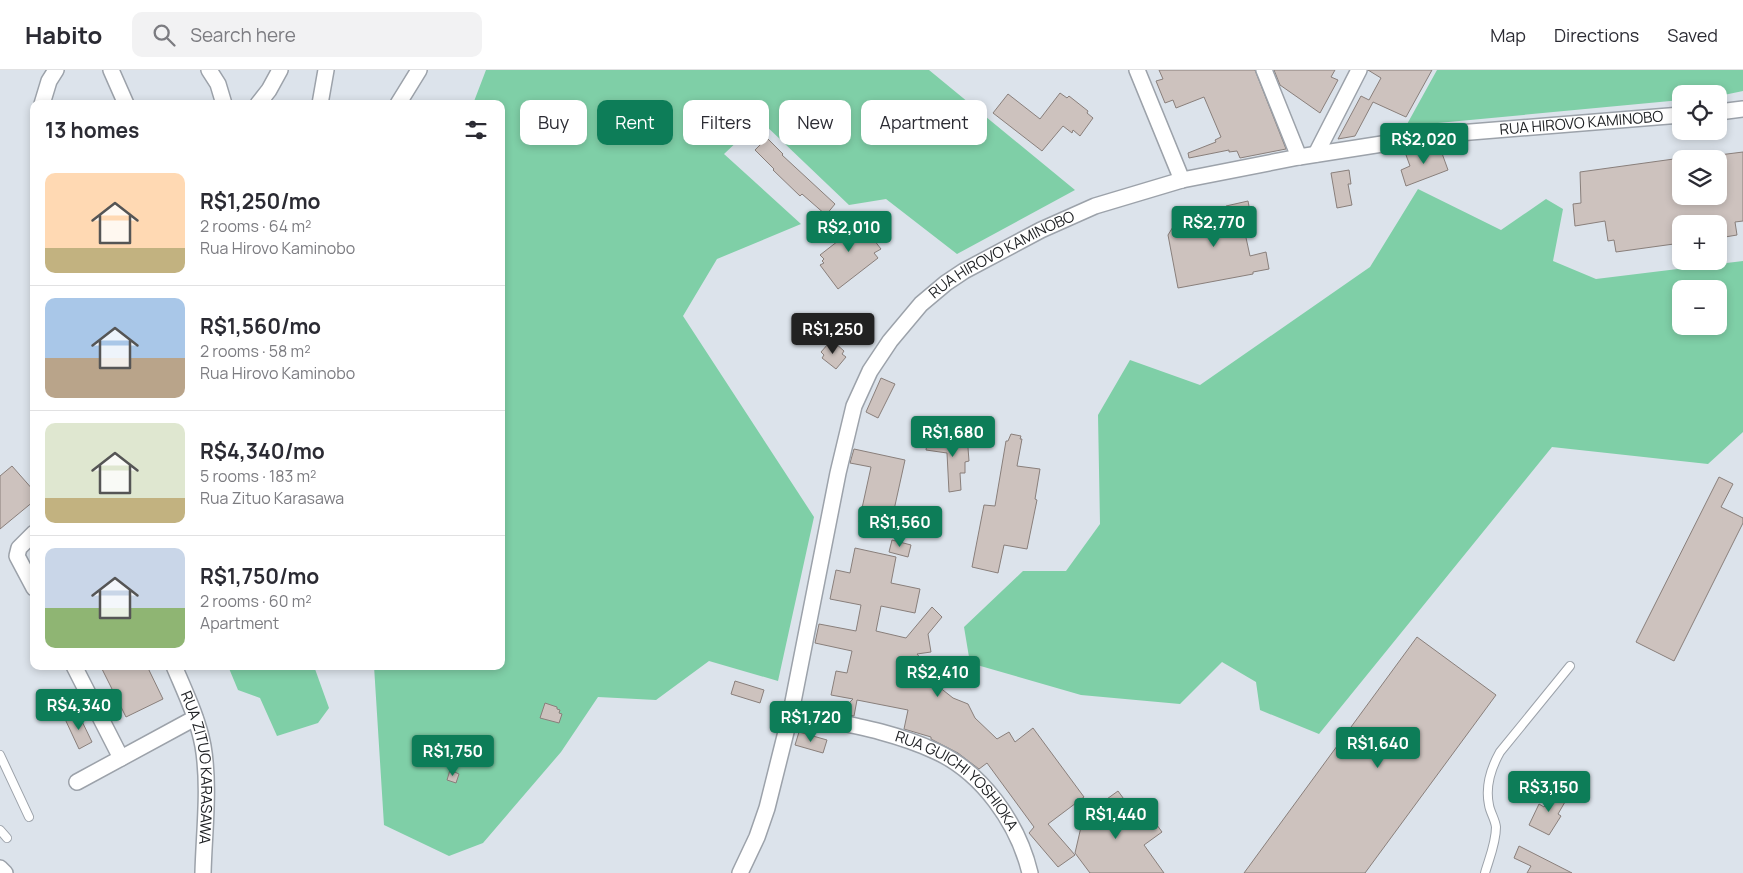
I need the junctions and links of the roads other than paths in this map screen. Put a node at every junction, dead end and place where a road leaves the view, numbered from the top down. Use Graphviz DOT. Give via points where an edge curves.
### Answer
graph roads {
  1 [pos="56,70"];
  2 [pos="111,70"];
  3 [pos="209,70"];
  4 [pos="280,70"];
  5 [pos="326,70"];
  6 [pos="419,70"];
  7 [pos="1137,70"];
  8 [pos="1264,70"];
  9 [pos="1359,70"];
  10 [pos="43,100"];
  11 [pos="124,100"];
  12 [pos="223,100"];
  13 [pos="261,100"];
  14 [pos="321,100"];
  15 [pos="400,100"];
  16 [pos="1743,108"];
  17 [pos="1727,111"];
  18 [pos="1672,116"];
  19 [pos="1316,154"];
  20 [pos="1299,157"];
  21 [pos="1182,180"];
  22 [pos="30,537"];
  23 [pos="30,580"];
  24 [pos="1570,666"];
  25 [pos="76,670"];
  26 [pos="176,670"];
  27 [pos="791,712"];
  28 [pos="195,718"];
  29 [pos="0,754"];
  30 [pos="121,758"];
  31 [pos="77,782"];
  32 [pos="29,817"];
  33 [pos="0,830"];
  34 [pos="7,838"];
  35 [pos="0,868"];
  36 [pos="5,873"];
  37 [pos="203,873"];
  38 [pos="740,873"];
  39 [pos="1030,873"];
  40 [pos="1484,873"];
  1 -- 10 [label="street"];
  2 -- 11 [label="street"];
  3 -- 12 [label="street"];
  4 -- 13 [label="street"];
  5 -- 14 [label="street"];
  6 -- 15 [label="street"];
  7 -- 21 [label="street"];
  8 -- 20 [label="street"];
  9 -- 19 [label="street"];
  16 -- 17 [label="street"];
  18 -- 19 [label="street, RUA HIROVO KAMINOBO" via="1446,134"];
  19 -- 20 [label="street, RUA HIROVO KAMINOBO"];
  20 -- 21 [label="street, RUA HIROVO KAMINOBO"];
  21 -- 27 [label="street, RUA HIROVO KAMINOBO" via="1095,206 1041,230 964,271 921,304 890,341 870,371 854,406"];
  22 -- 23 [label="street" via="19,548 17,556"];
  24 -- 40 [label="lane" via="1494,762 1488,794 1496,832"];
  25 -- 30 [label="street"];
  26 -- 28 [label="street, RUA ZITUO KARASAWA"];
  27 -- 38 [label="street, RUA HIROVO KAMINOBO" via="758,837"];
  27 -- 39 [label="street, RUA GUICHI YOSHIOKA" via="900,737 936,751 953,762 972,776 999,806 1020,844"];
  28 -- 30 [label="street"];
  28 -- 37 [label="street, RUA ZITUO KARASAWA" via="203,746 206,782"];
  29 -- 32 [label="lane"];
  30 -- 31 [label="street"];
  33 -- 34 [label="lane"];
  35 -- 36 [label="street"];
}
